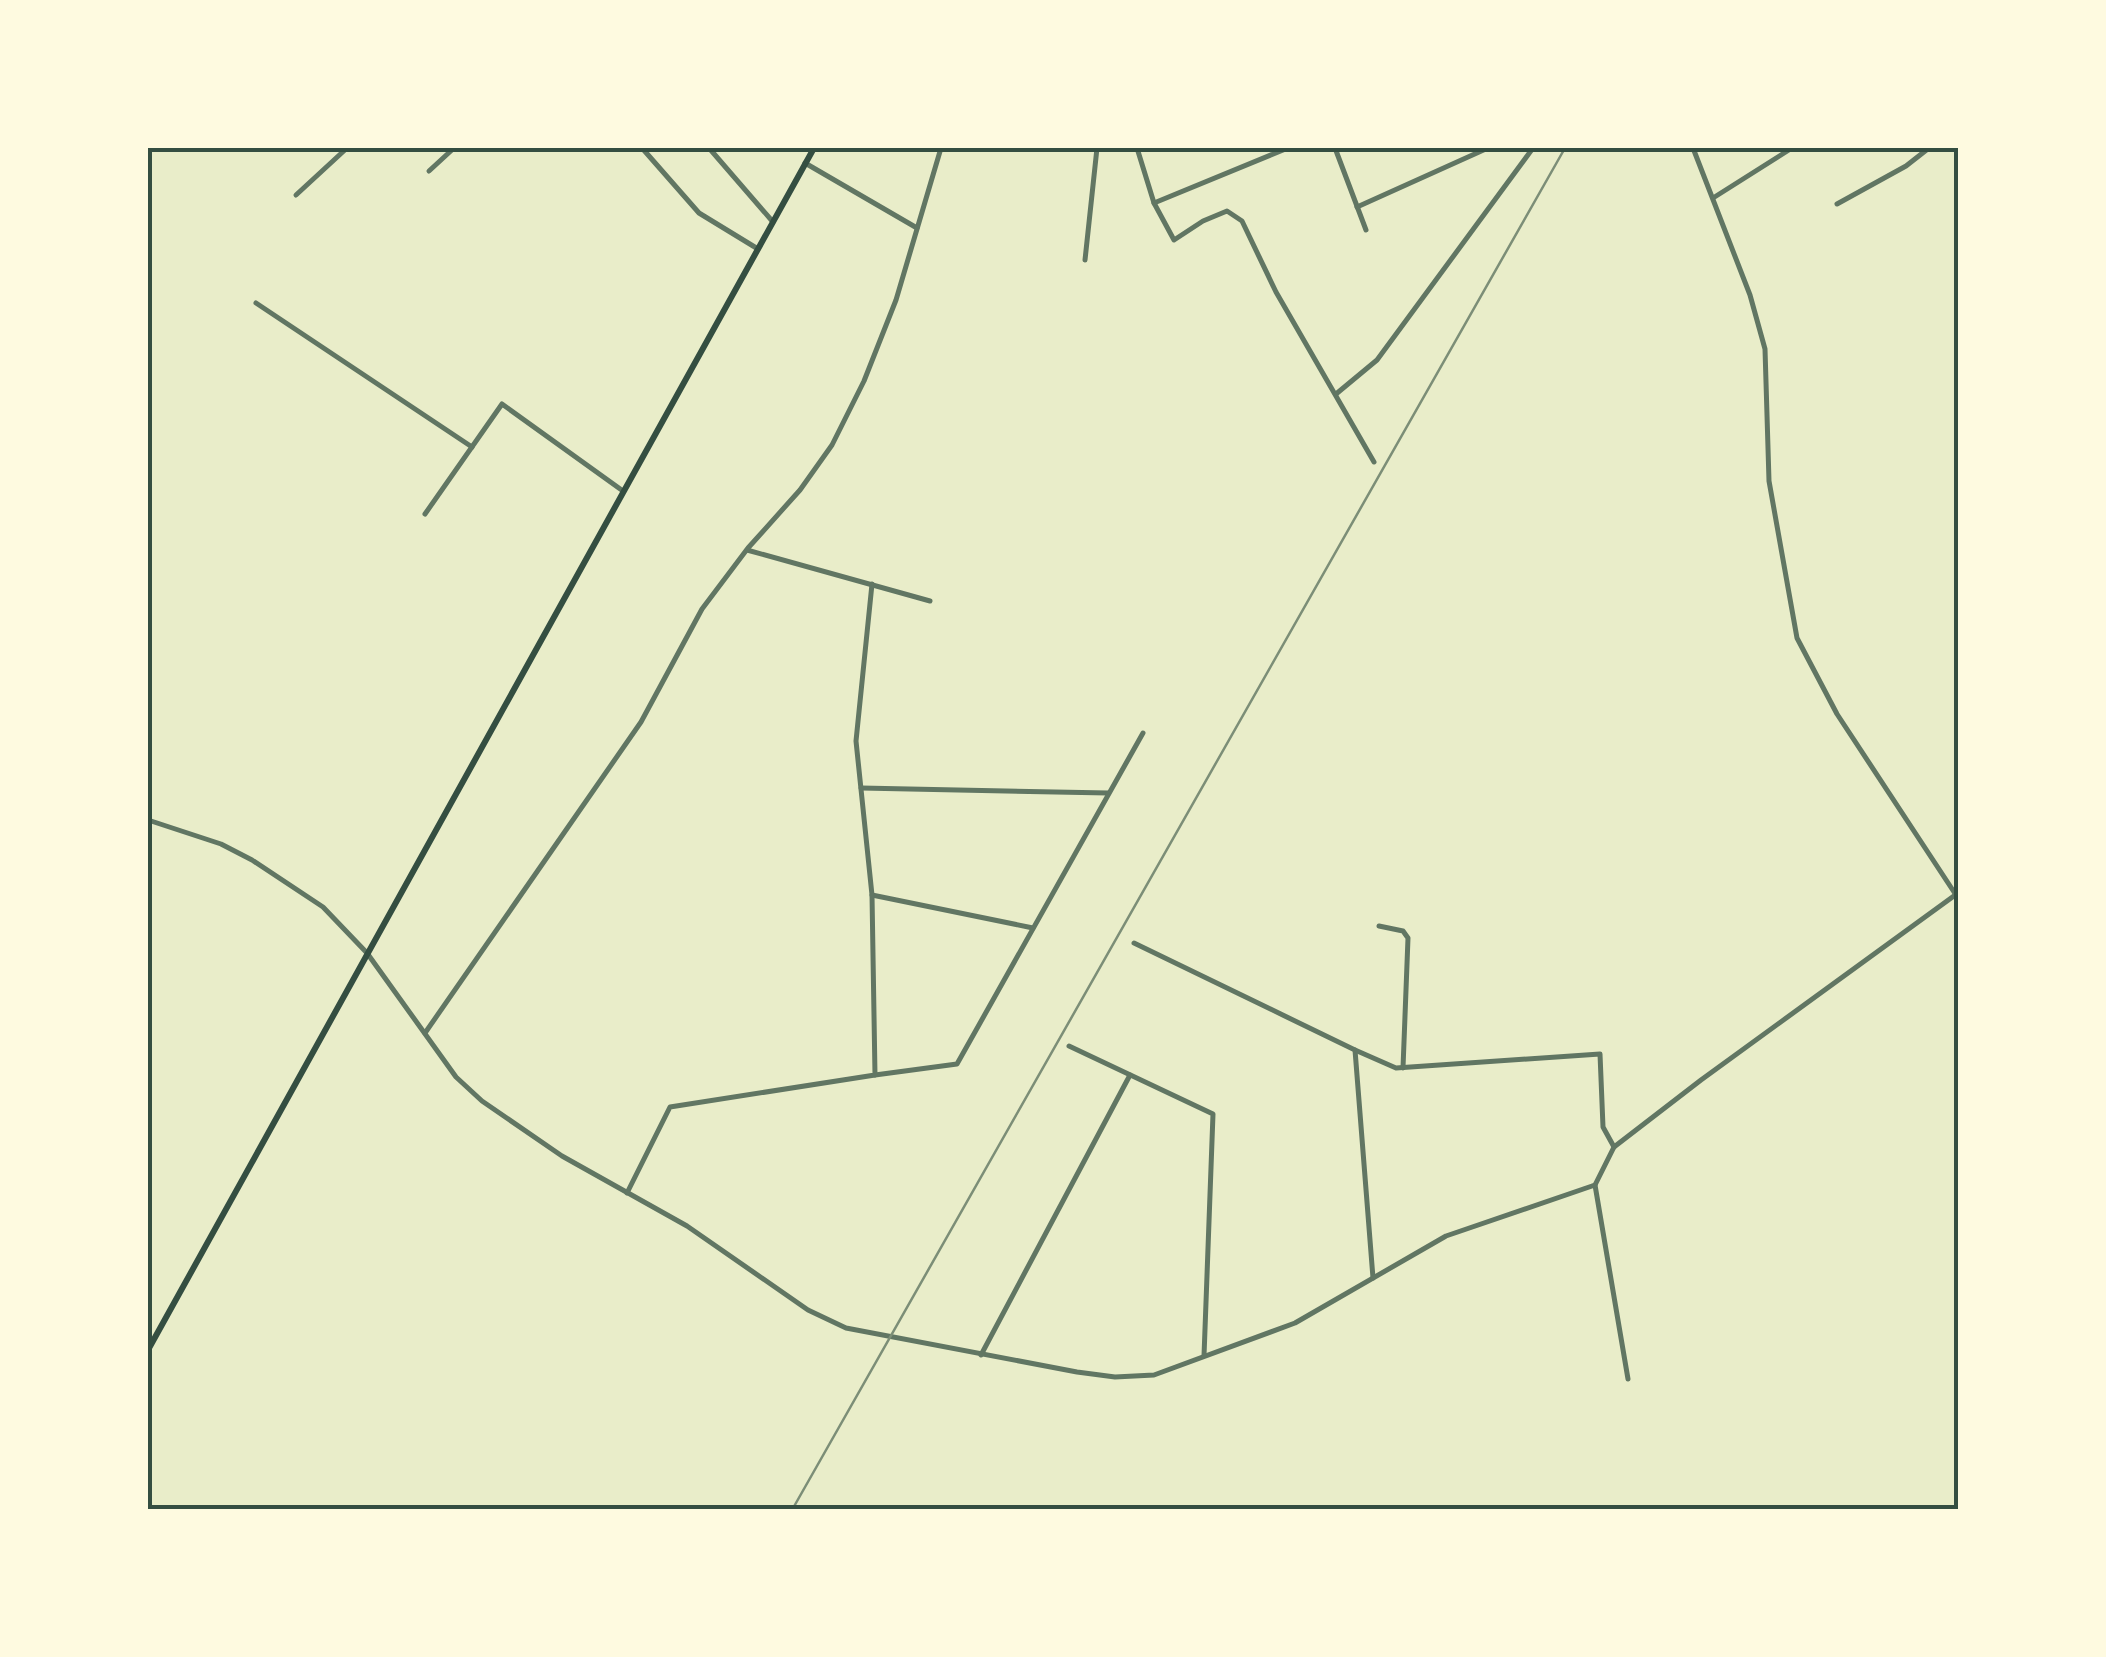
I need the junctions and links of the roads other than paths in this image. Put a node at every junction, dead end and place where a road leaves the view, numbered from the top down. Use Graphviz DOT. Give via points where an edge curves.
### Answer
graph roads {
  1 [pos="347,148"];
  2 [pos="454,148"];
  3 [pos="642,148"];
  4 [pos="709,148"];
  5 [pos="814,148"];
  6 [pos="941,148"];
  7 [pos="1097,148"];
  8 [pos="1136,148"];
  9 [pos="1288,148"];
  10 [pos="1336,148"];
  11 [pos="1488,148"];
  12 [pos="1533,148"];
  13 [pos="1693,148"];
  14 [pos="1792,148"];
  15 [pos="1928,148"];
  16 [pos="805,164"];
  17 [pos="429,171"];
  18 [pos="296,194"];
  19 [pos="1712,198"];
  20 [pos="1154,203"];
  21 [pos="1837,204"];
  22 [pos="1357,207"];
  23 [pos="773,222"];
  24 [pos="918,228"];
  25 [pos="1366,230"];
  26 [pos="758,249"];
  27 [pos="1085,260"];
  28 [pos="256,303"];
  29 [pos="1336,394"];
  30 [pos="472,447"];
  31 [pos="1374,462"];
  32 [pos="623,491"];
  33 [pos="424,514"];
  34 [pos="747,550"];
  35 [pos="872,584"];
  36 [pos="930,601"];
  37 [pos="1143,733"];
  38 [pos="860,788"];
  39 [pos="1109,793"];
  40 [pos="148,820"];
  41 [pos="872,894"];
  42 [pos="1957,894"];
  43 [pos="1379,926"];
  44 [pos="1034,928"];
  45 [pos="1134,943"];
  46 [pos="367,953"];
  47 [pos="426,1033"];
  48 [pos="1069,1046"];
  49 [pos="1355,1050"];
  50 [pos="1403,1068"];
  51 [pos="874,1075"];
  52 [pos="1130,1075"];
  53 [pos="1614,1147"];
  54 [pos="1596,1184"];
  55 [pos="627,1193"];
  56 [pos="1374,1278"];
  57 [pos="148,1350"];
  58 [pos="982,1354"];
  59 [pos="1204,1358"];
  60 [pos="1628,1379"];
  1 -- 18 [label="street"];
  2 -- 17 [label="street"];
  3 -- 26 [label="street" via="699,213"];
  4 -- 23 [label="street"];
  5 -- 16 [label="main road"];
  6 -- 24 [label="street"];
  7 -- 27 [label="street"];
  8 -- 20 [label="street"];
  9 -- 20 [label="street"];
  10 -- 22 [label="street"];
  11 -- 22 [label="street"];
  12 -- 29 [label="street" via="1377,360"];
  13 -- 19 [label="street"];
  14 -- 19 [label="street"];
  15 -- 21 [label="street"];
  16 -- 23 [label="main road"];
  16 -- 24 [label="street"];
  19 -- 42 [label="street" via="1765,349 1769,482 1797,638 1837,714"];
  20 -- 29 [label="street" via="1174,240 1228,212 1242,220"];
  22 -- 25 [label="street"];
  23 -- 26 [label="main road"];
  24 -- 34 [label="street" via="864,382 832,445"];
  26 -- 32 [label="main road"];
  28 -- 30 [label="street"];
  29 -- 31 [label="street"];
  30 -- 32 [label="street" via="502,404"];
  30 -- 33 [label="street"];
  32 -- 46 [label="main road"];
  34 -- 35 [label="street"];
  34 -- 47 [label="street" via="702,609 641,722"];
  35 -- 36 [label="street"];
  35 -- 38 [label="street" via="856,741"];
  37 -- 39 [label="street"];
  38 -- 39 [label="street"];
  38 -- 41 [label="street"];
  39 -- 44 [label="street"];
  40 -- 46 [label="street" via="252,860 322,907"];
  41 -- 44 [label="street"];
  41 -- 51 [label="street"];
  42 -- 53 [label="street"];
  43 -- 50 [label="street" via="1408,938"];
  44 -- 51 [label="street" via="957,1064"];
  45 -- 49 [label="street"];
  46 -- 47 [label="street"];
  46 -- 57 [label="main road"];
  47 -- 55 [label="street" via="482,1100"];
  48 -- 52 [label="street"];
  49 -- 50 [label="street"];
  49 -- 56 [label="street"];
  50 -- 53 [label="street" via="1600,1054 1604,1127"];
  51 -- 55 [label="street" via="670,1107"];
  52 -- 58 [label="street"];
  52 -- 59 [label="street" via="1214,1114"];
  53 -- 54 [label="street"];
  54 -- 56 [label="street" via="1458,1231"];
  54 -- 60 [label="street"];
  55 -- 58 [label="street" via="825,1320"];
  56 -- 59 [label="street" via="1295,1323"];
  58 -- 59 [label="street" via="1115,1377 1154,1376"];
}
